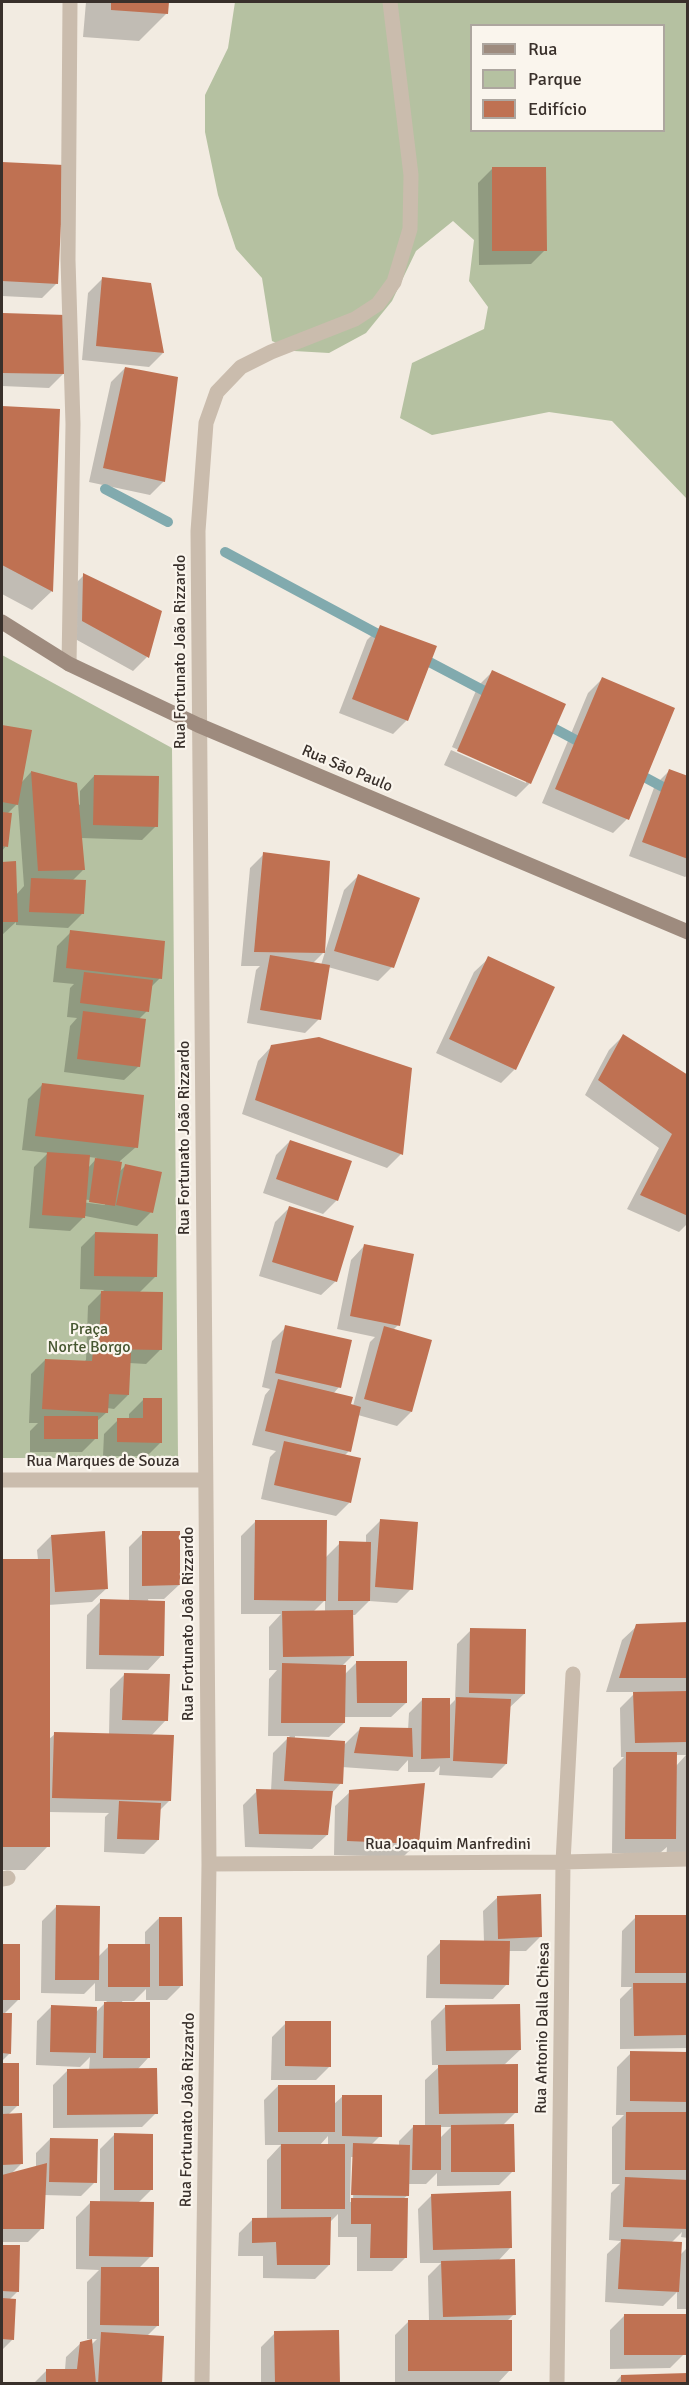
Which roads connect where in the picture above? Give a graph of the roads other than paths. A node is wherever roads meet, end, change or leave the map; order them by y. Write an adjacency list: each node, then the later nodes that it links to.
1 (70, 2): 4 (street)
2 (390, 2): 5 (street, Rua Fortunato João Rizzardo)
3 (2, 622): 4 (main road, Rua São Paulo)
4 (69, 664): 5 (main road, Rua São Paulo)
5 (198, 725): 6 (main road, Rua São Paulo); 8 (street, Rua Fortunato João Rizzardo)
6 (687, 932)
7 (2, 1480): 8 (street, Rua Marques de Souza)
8 (205, 1480): 12 (street, Rua Fortunato João Rizzardo)
9 (573, 1674): 11 (street, Rua Antonio Dalla Chiesa)
10 (687, 1860): 11 (street, Rua Joaquim Manfredini)
11 (563, 1863): 12 (street, Rua Joaquim Manfredini); 14 (street, Rua Antonio Dalla Chiesa)
12 (209, 1864): 13 (street, Rua Fortunato João Rizzardo)
13 (202, 2384)
14 (557, 2384)

